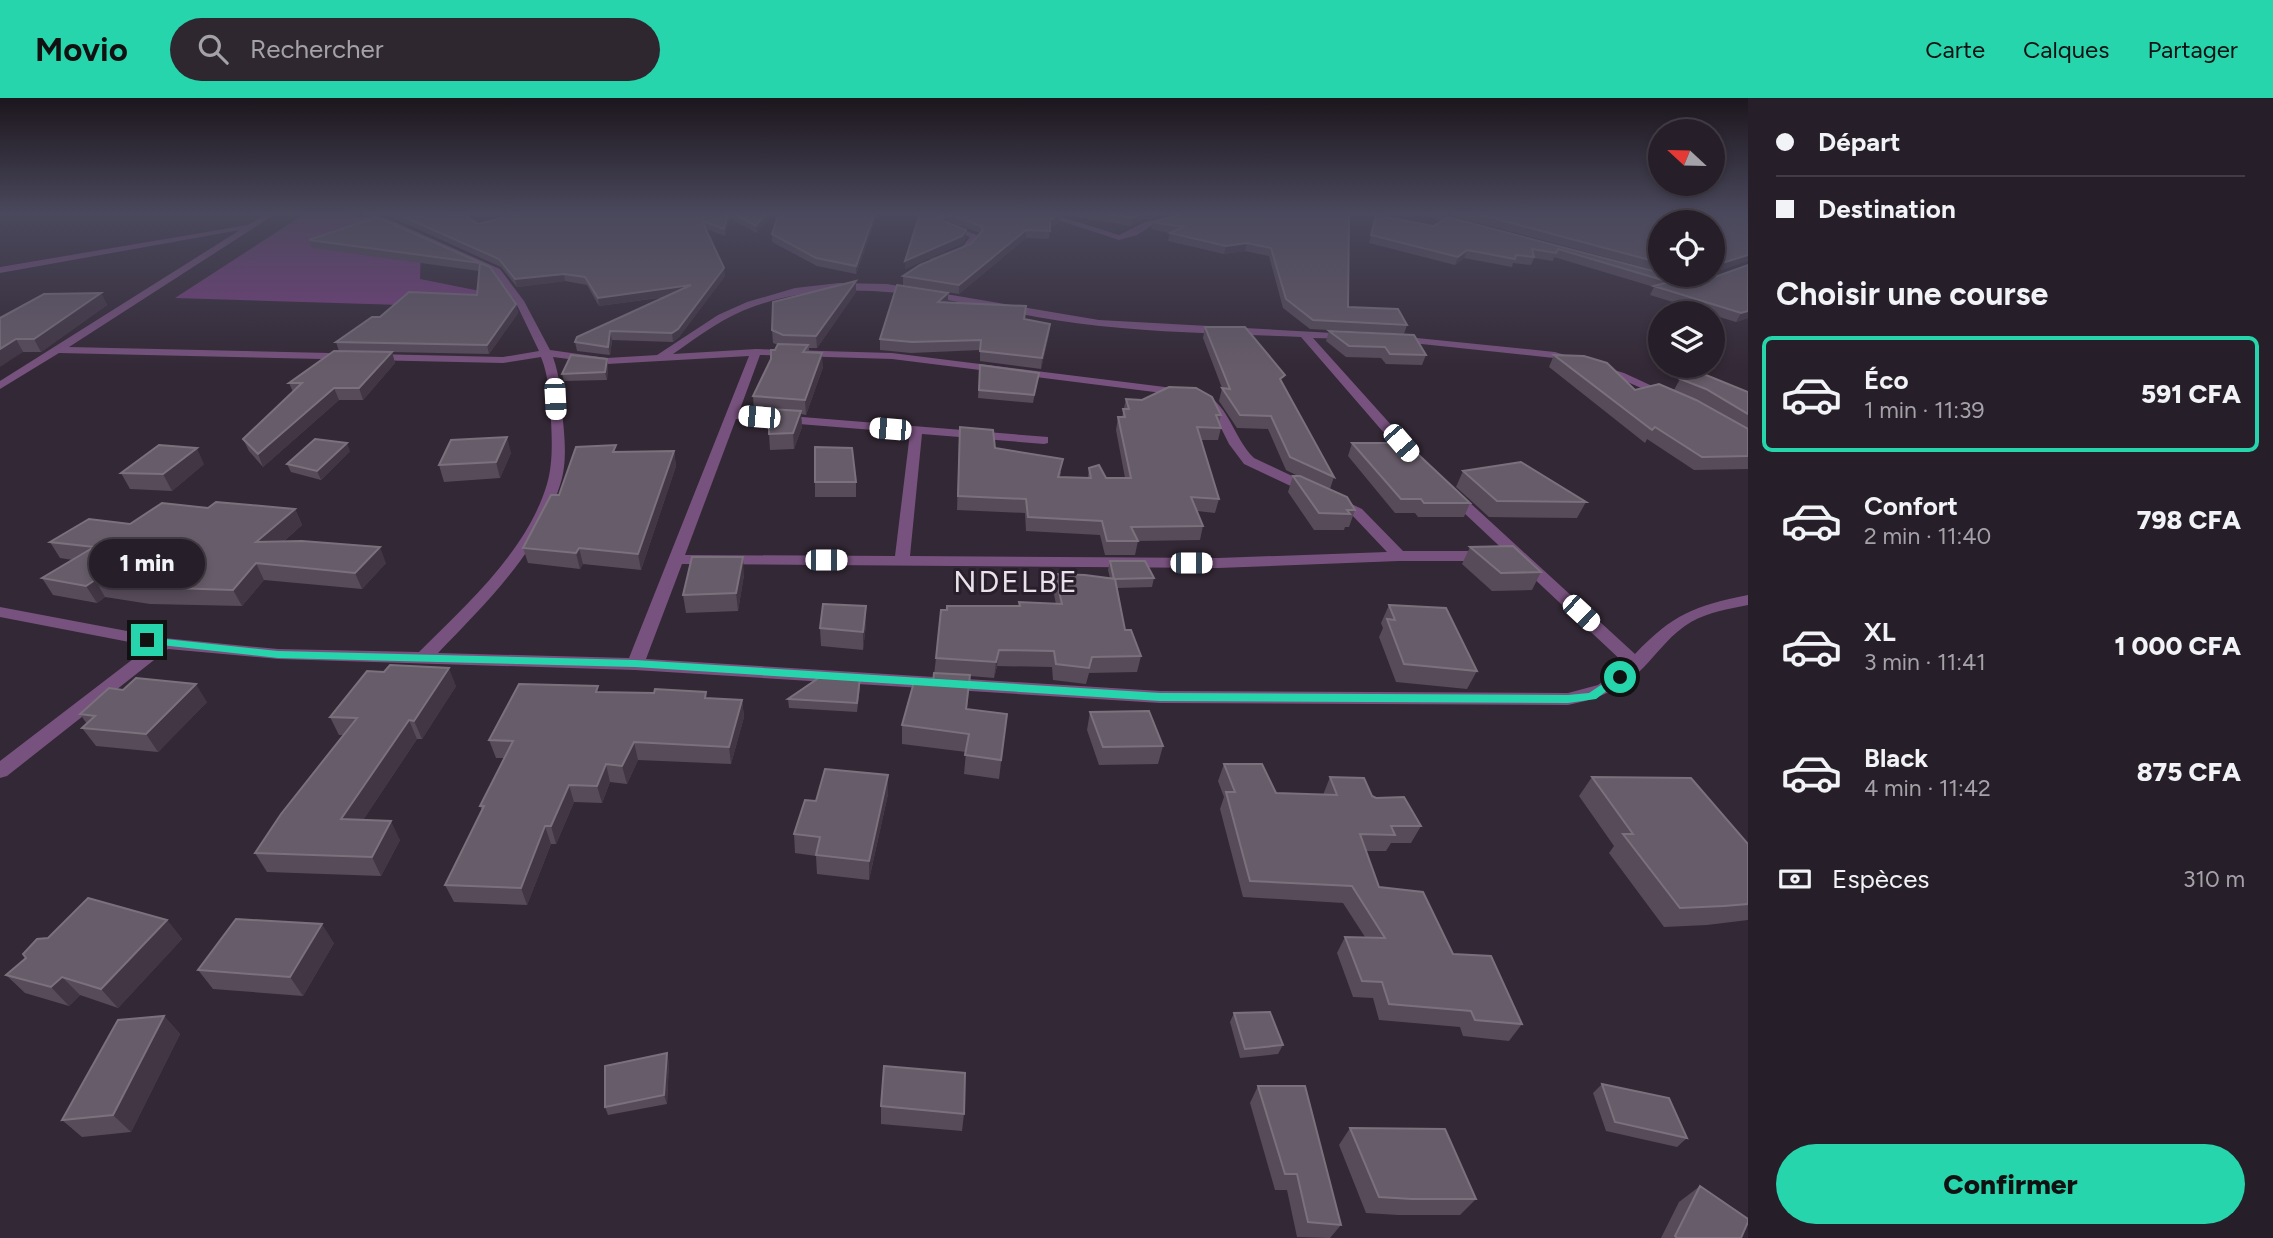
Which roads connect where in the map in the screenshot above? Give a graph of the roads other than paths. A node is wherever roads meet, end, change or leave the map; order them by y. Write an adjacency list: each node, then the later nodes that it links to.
1 (22, 266): 4 (street)
2 (191, 266): 8 (street)
3 (488, 266): 9 (street)
4 (0, 270)
5 (1304, 334): 6 (street); 11 (street); 18 (street)
6 (1359, 337)
7 (1387, 339): 13 (street)
8 (60, 350): 9 (street); 12 (street)
9 (544, 352): 11 (street); 24 (street)
10 (756, 352): 11 (street); 14 (street); 17 (street)
11 (661, 356)
12 (0, 386)
13 (1682, 402)
14 (733, 415): 15 (street); 19 (street)
15 (916, 431): 16 (street); 20 (street)
16 (1044, 440)
17 (1399, 556): 18 (street); 20 (street)
18 (1520, 556): 26 (street)
19 (675, 559): 20 (street); 25 (street)
20 (902, 561)
21 (1748, 600): 26 (street)
22 (0, 612): 23 (street)
23 (164, 643): 24 (street); 27 (street)
24 (424, 657): 25 (street)
25 (635, 664): 26 (street)
26 (1636, 665)
27 (0, 771)

